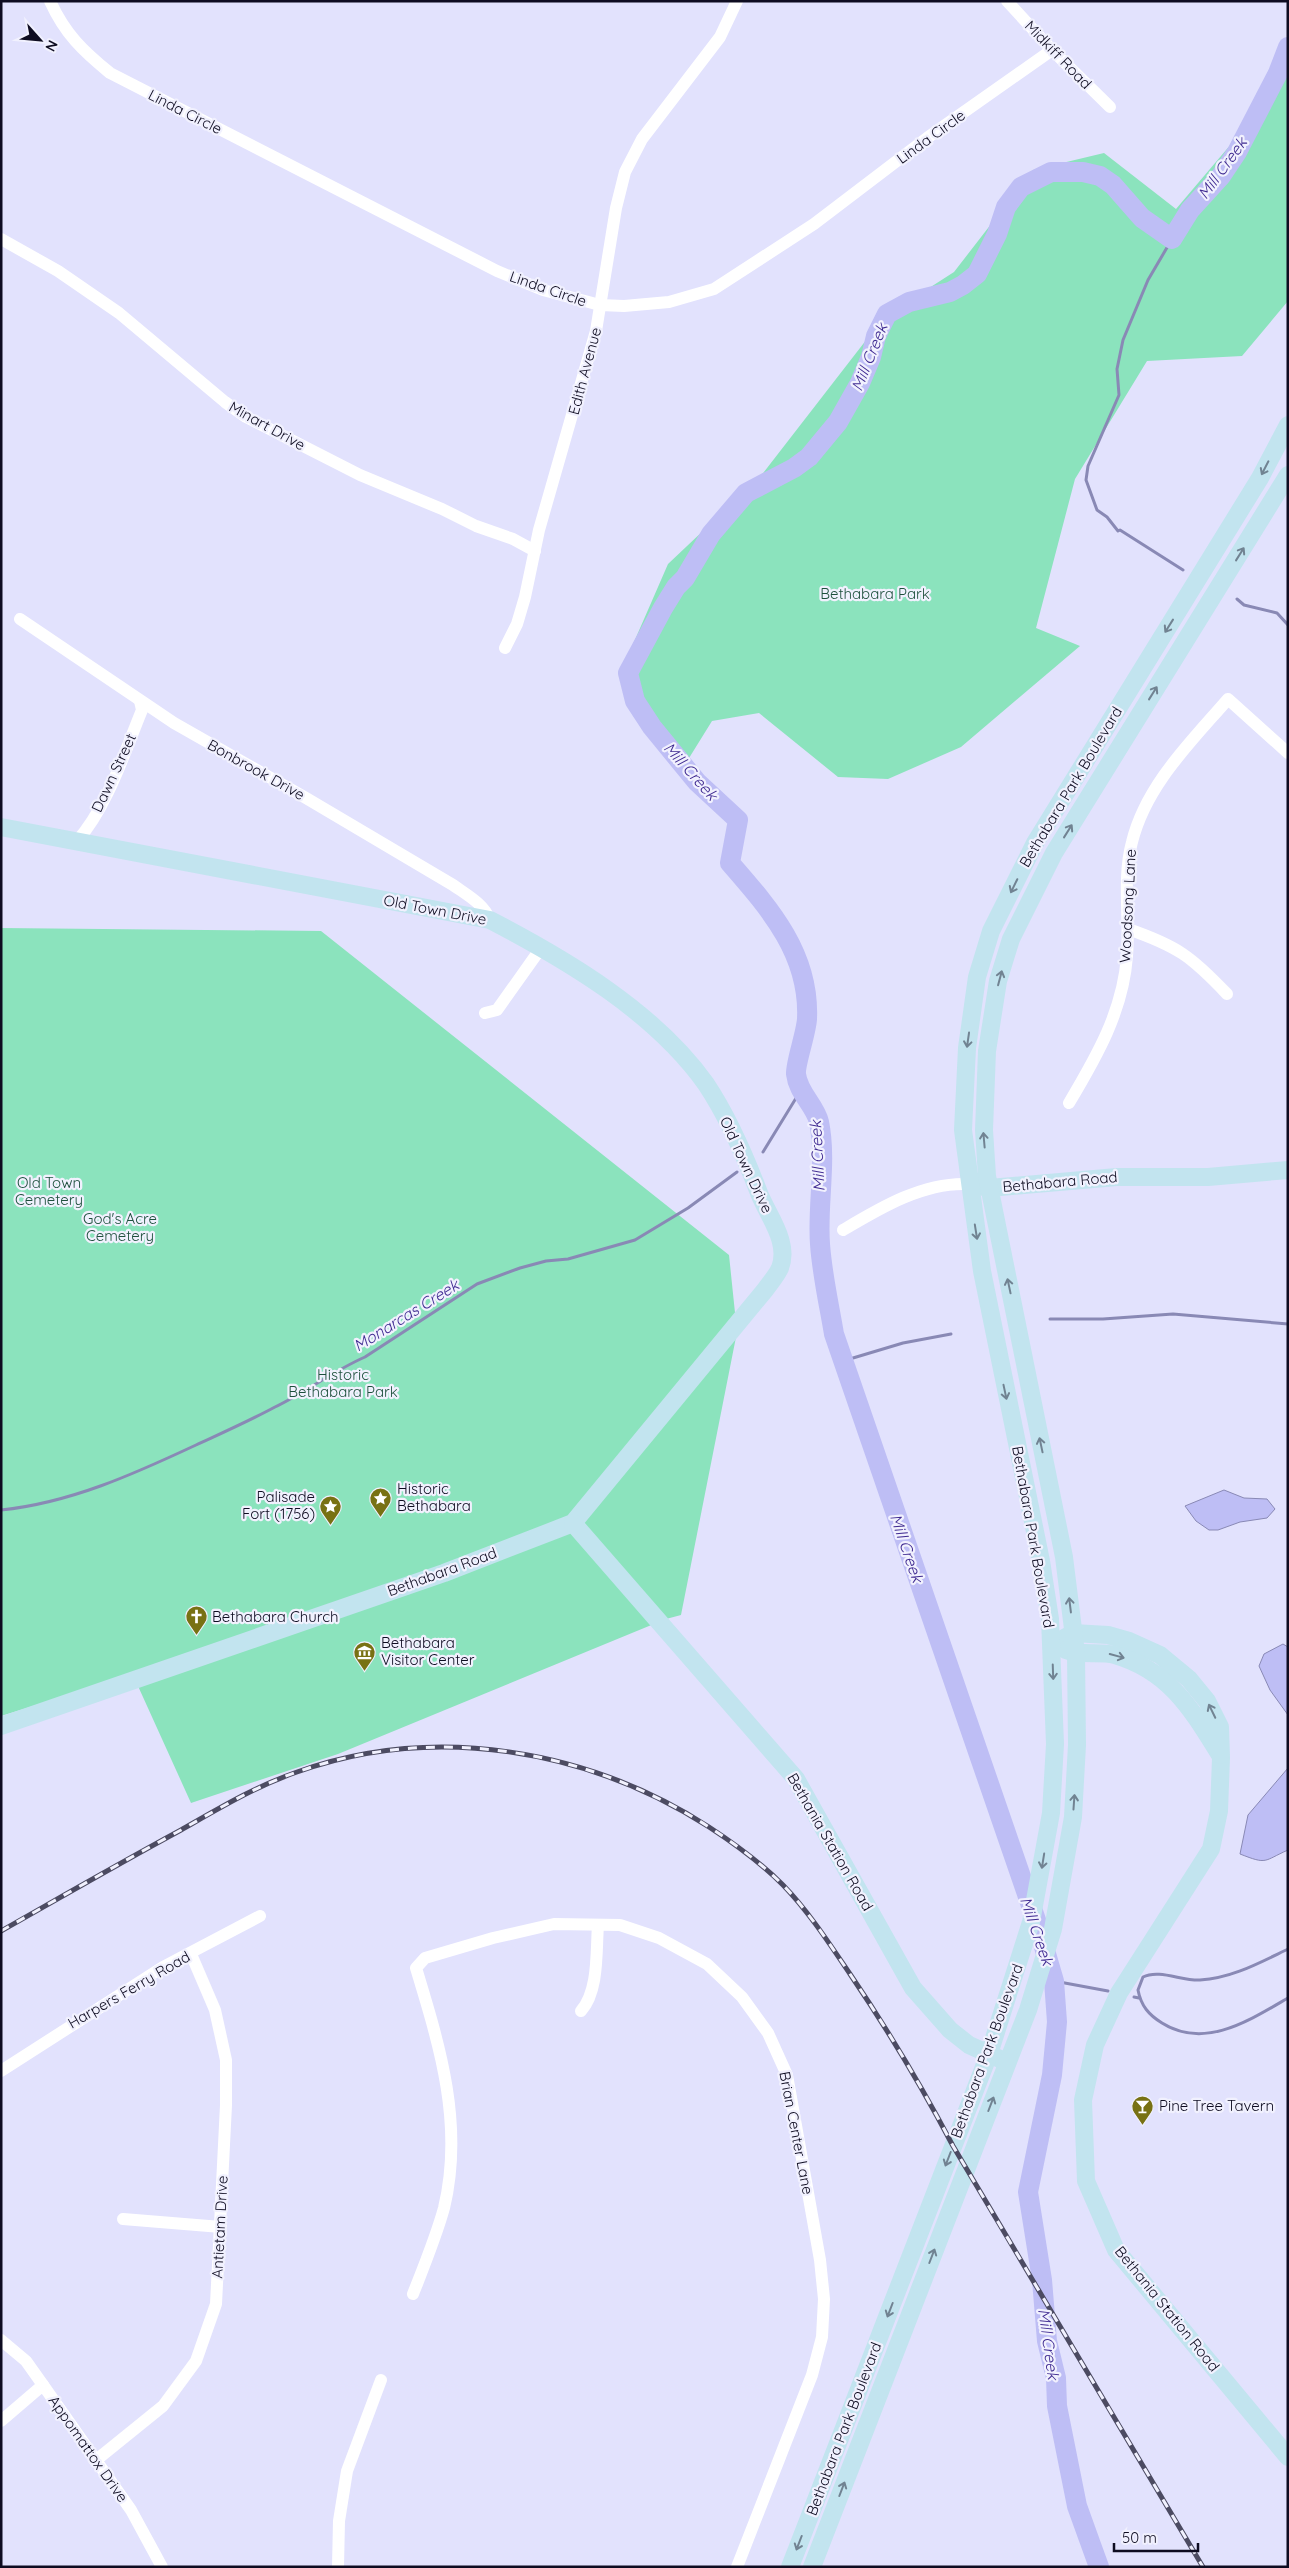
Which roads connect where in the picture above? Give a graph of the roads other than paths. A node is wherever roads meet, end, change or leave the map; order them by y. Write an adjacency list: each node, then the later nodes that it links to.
1 (50, 1): 7 (street, Linda Circle)
2 (737, 1): 7 (street, Edith Avenue)
3 (1007, 1): 4 (street, Midkiff Road)
4 (1052, 50): 5 (street, Midkiff Road); 7 (street, Linda Circle)
5 (1110, 107)
6 (1, 239): 10 (street, Minart Drive)
7 (600, 305): 10 (street, Edith Avenue)
8 (1288, 424): 24 (street, Bethabara Park Boulevard, one-way to 24)
9 (1288, 475): 25 (street, Bethabara Park Boulevard, one-way to 9)
10 (535, 550): 12 (street, Edith Avenue)
11 (20, 620): 13 (street, Bonbrook Drive)
12 (504, 648)
13 (140, 702): 16 (street, Dawn Street); 17 (street, Bonbrook Drive)
14 (1288, 752): 18 (street, Woodsong Lane)
15 (1, 827): 16 (street, Old Town Drive)
16 (77, 841): 17 (street, Old Town Drive)
17 (490, 920): 19 (street, Old Town Drive)
18 (1128, 929): 20 (street); 22 (street, Woodsong Lane)
19 (542, 948): 21 (street); 27 (street, Old Town Drive)
20 (1227, 994)
21 (485, 1013)
22 (1070, 1103)
23 (1288, 1170): 25 (street, Bethabara Road)
24 (968, 1184): 25 (street, Bethabara Road); 26 (street, Bethabara Road); 30 (street, Bethabara Park Boulevard, one-way to 30)
25 (989, 1188): 29 (street, Bethabara Park Boulevard, one-way to 25)
26 (842, 1230)
27 (780, 1269): 28 (street, Bethabara Road)
28 (573, 1523): 32 (street, Bethabara Road); 38 (street, Bethania Station Road)
29 (1073, 1633): 30 (street); 31 (street, Bethabara Park Boulevard); 33 (street, Bethania Station Road, one-way to 29)
30 (1052, 1645): 31 (street); 38 (street, Bethabara Park Boulevard, one-way to 38)
31 (1076, 1653): 33 (street, one-way to 33); 39 (street, Bethabara Park Boulevard, one-way to 31)
32 (1, 1726)
33 (1221, 1758): 48 (street, Bethania Station Road)
34 (260, 1916): 36 (street, Harpers Ferry Road)
35 (598, 1925): 37 (street); 43 (street, Brian Center Lane); 52 (street, Brian Center Lane)
36 (191, 1954): 40 (street, Harpers Ferry Road); 42 (street, Antietam Drive)
37 (581, 2011)
38 (989, 2054): 39 (street, Bethania Station Road); 53 (street, Bethabara Park Boulevard, one-way to 53)
39 (1008, 2062): 54 (street, Bethabara Park Boulevard, one-way to 39)
40 (1, 2071)
41 (123, 2219): 42 (street)
42 (221, 2227): 49 (street, Antietam Drive)
43 (413, 2294)
44 (1, 2340): 46 (street, Appomattox Drive)
45 (381, 2380): 51 (street)
46 (42, 2385): 47 (street); 49 (street, Appomattox Drive)
47 (1, 2421)
48 (1288, 2457)
49 (95, 2460): 50 (street, Appomattox Drive)
50 (162, 2567)
51 (338, 2567)
52 (737, 2567)
53 (790, 2567)
54 (812, 2567)

